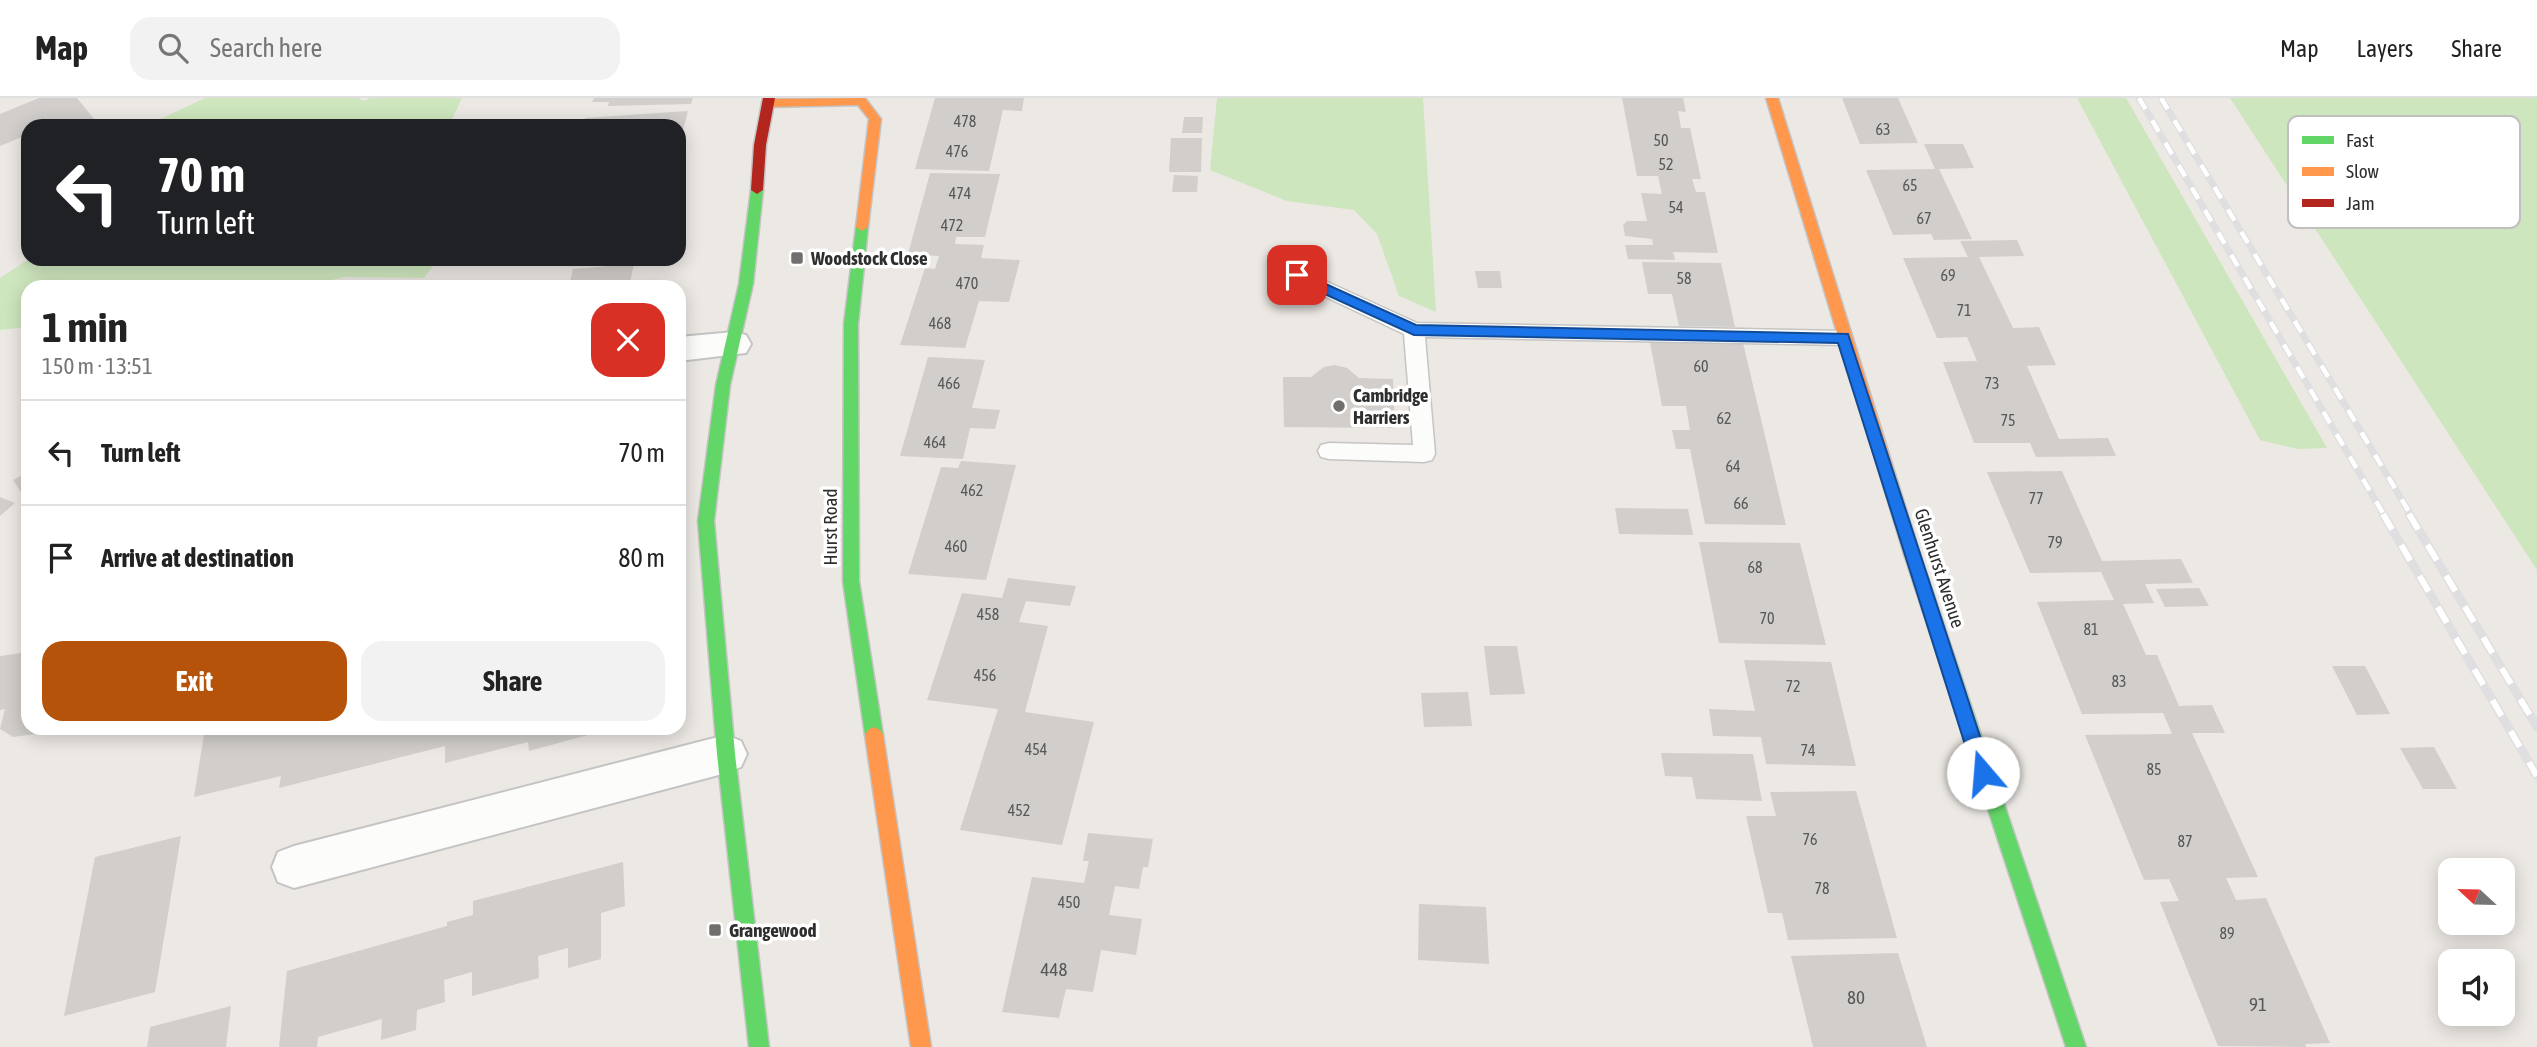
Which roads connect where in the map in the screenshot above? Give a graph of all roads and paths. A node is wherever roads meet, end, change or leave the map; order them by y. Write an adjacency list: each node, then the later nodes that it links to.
1 (1772, 98): 5 (street, Glenhurst Avenue)
2 (768, 101): 6 (street, Hurst Road); 12 (street, Hurst Road)
3 (1297, 275): 4 (lane)
4 (1414, 330): 5 (lane); 8 (lane)
5 (1843, 338): 13 (street, Glenhurst Avenue)
6 (734, 344): 7 (street); 9 (street, Hurst Road)
7 (686, 348)
8 (1329, 451)
9 (726, 754): 10 (street); 11 (street, Hurst Road)
10 (294, 867)
11 (759, 1047)
12 (921, 1047)
13 (2076, 1047)

